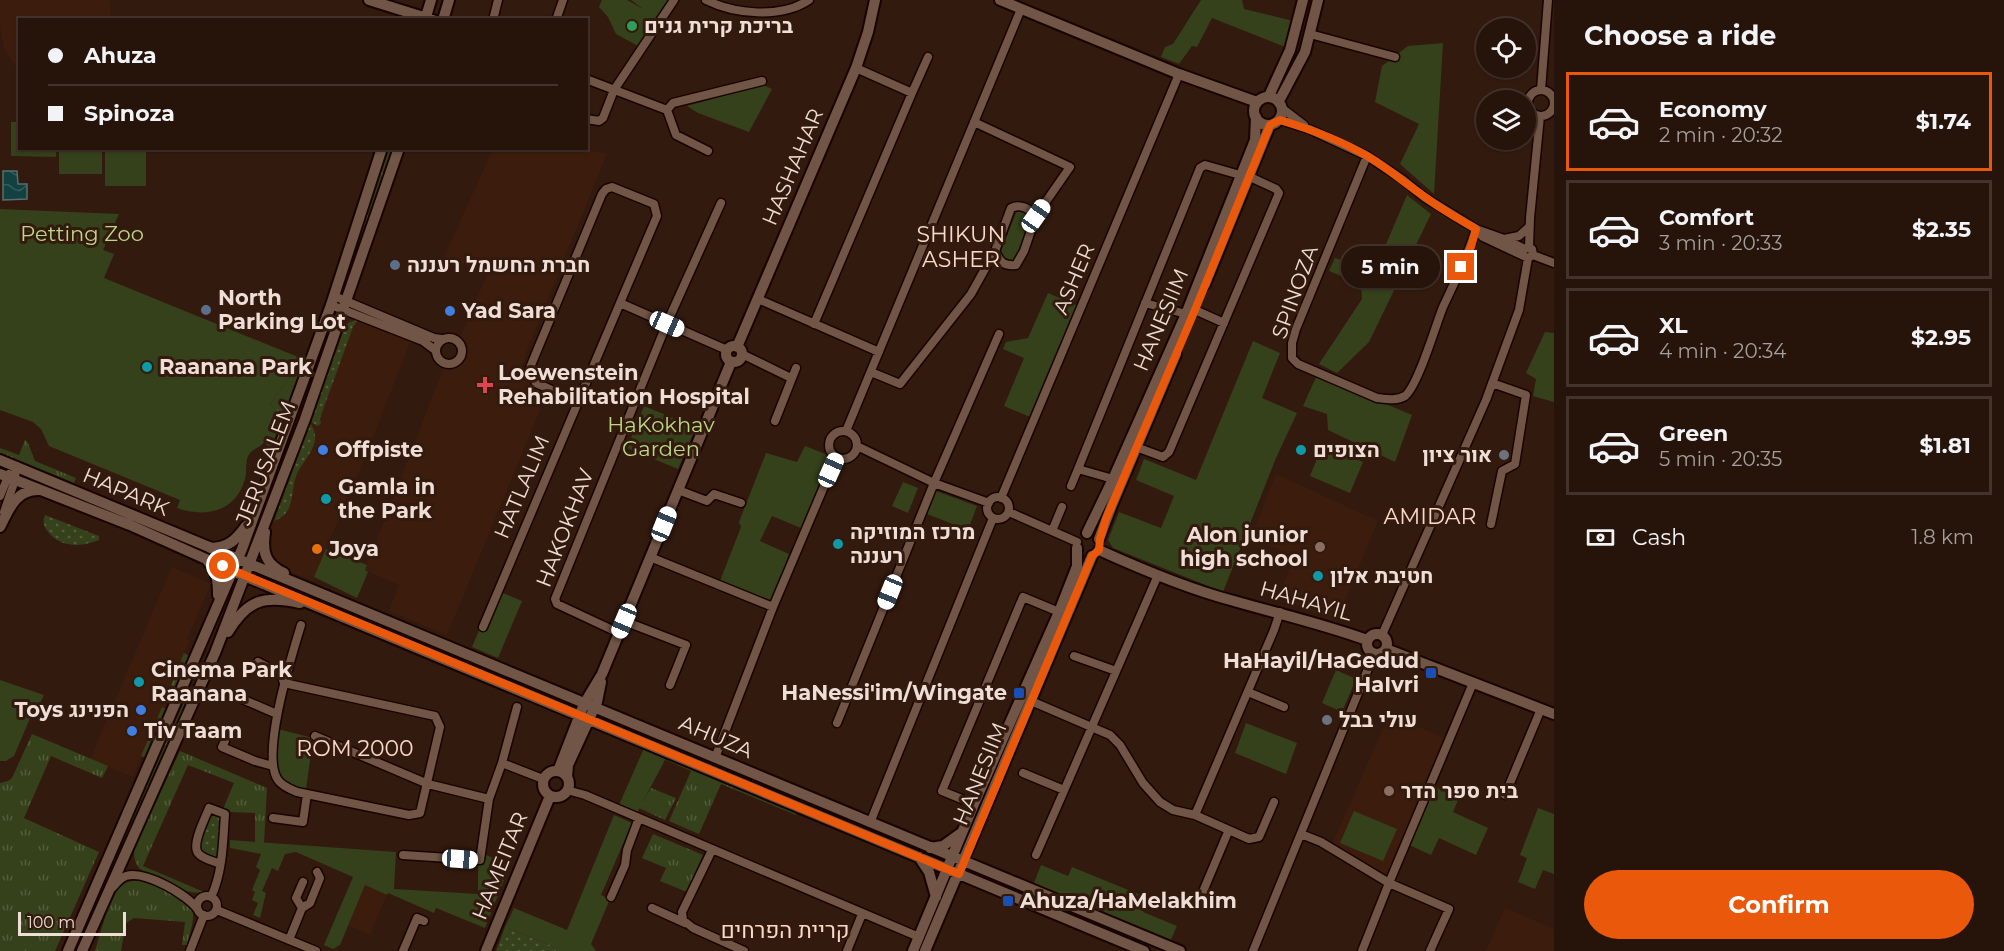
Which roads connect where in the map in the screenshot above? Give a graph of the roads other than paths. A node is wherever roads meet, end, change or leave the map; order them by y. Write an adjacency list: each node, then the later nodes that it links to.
1 (369, 0): 14 (street)
2 (431, 0): 17 (street)
3 (449, 0): 18 (street)
4 (498, 0): 19 (street)
5 (563, 0): 20 (street)
6 (674, 0): 28 (street)
7 (706, 0): 8 (street)
8 (808, 0)
9 (875, 0): 24 (street, HASHAHAR)
10 (1000, 0): 15 (street)
11 (1302, 0): 35 (street, HANESIIM)
12 (1318, 0): 21 (street, HANESIIM)
13 (1548, 0): 29 (street)
14 (386, 2): 16 (street)
15 (1021, 9): 25 (street); 40 (street)
16 (426, 18)
17 (428, 18)
18 (444, 18)
19 (493, 18)
20 (557, 18)
21 (1310, 34): 23 (street); 35 (street, HANESIIM)
22 (928, 57): 31 (street)
23 (1395, 57)
24 (856, 68): 31 (street); 54 (street, HASHAHAR)
25 (1179, 74): 32 (street); 88 (street, ASHER)
26 (588, 80): 28 (street)
27 (762, 81): 34 (street)
28 (614, 90): 34 (street); 39 (street)
29 (1541, 90): 30 (street); 33 (street)
30 (1536, 92)
31 (912, 93): 62 (street)
32 (1257, 102): 35 (street); 38 (street, HANESIIM)
33 (1554, 105): 37 (street)
34 (667, 110): 43 (street)
35 (1276, 110): 38 (street); 44 (street); 45 (street, HANESIIM)
36 (1536, 114): 37 (street)
37 (1540, 116): 48 (street)
38 (1256, 117): 45 (street, HANESIIM)
39 (588, 119)
40 (974, 122): 47 (street); 67 (street)
41 (381, 150): 55 (street, JERUSALEM)
42 (398, 150): 58 (street, JERUSALEM)
43 (708, 151)
44 (1367, 156): 49 (street); 49 (street, SPINOZA)
45 (1244, 176): 57 (street); 59 (street, HANESIIM); 60 (street)
46 (721, 203): 61 (street, HAKOKHAV)
47 (1036, 216): 51 (street); 51 (street)
48 (1529, 227): 50 (street); 52 (street)
49 (1476, 229): 50 (street); 52 (street)
50 (1504, 239): 52 (street)
51 (995, 251): 69 (street)
52 (1528, 253): 53 (street); 71 (street)
53 (1554, 263)
54 (758, 299): 62 (street); 66 (street, HASHAHAR)
55 (332, 300): 58 (street); 93 (street, JERUSALEM)
56 (620, 303): 61 (street); 72 (street, HATLALIM); 72 (street, HATLALIM)
57 (1145, 303): 59 (street); 80 (street)
58 (346, 305): 64 (street); 65 (street); 95 (street, JERUSALEM)
59 (1190, 312): 60 (street); 76 (street, HANESIIM); 82 (street, HANESIIM)
60 (1224, 323): 76 (street)
61 (667, 324): 66 (street); 117 (street, HAKOKHAV)
62 (814, 324): 67 (street)
63 (999, 334): 83 (street)
64 (442, 339): 65 (street); 65 (street)
65 (435, 350)
66 (736, 350): 70 (street); 85 (street)
67 (879, 352): 69 (street)
68 (796, 368): 70 (street)
69 (871, 372): 74 (street)
70 (791, 378): 73 (street)
71 (1492, 383): 96 (street); 118 (street)
72 (578, 402): 116 (street, HATLALIM)
73 (775, 421)
74 (846, 431): 75 (street); 77 (street)
75 (857, 446): 77 (street); 83 (street)
76 (1136, 447): 101 (street, HANESIIM)
77 (836, 458): 110 (street)
78 (0, 460): 79 (street, HAPARK)
79 (16, 466): 81 (street); 102 (street, HAPARK)
80 (1078, 469): 82 (street); 84 (street)
81 (7, 477): 86 (street, HAPARK); 87 (street); 97 (street)
82 (1113, 479): 99 (street, HANESIIM)
83 (934, 483): 90 (street); 139 (street)
84 (1071, 486)
85 (678, 490): 89 (street); 103 (street)
86 (46, 491): 97 (street); 102 (street, HAPARK)
87 (0, 496)
88 (1001, 498): 90 (street); 92 (street)
89 (741, 503)
90 (989, 503): 94 (street)
91 (1062, 507): 98 (street)
92 (1009, 512): 94 (street); 98 (street)
93 (254, 516): 102 (street); 105 (street, JERUSALEM)
94 (993, 518): 161 (street)
95 (266, 519): 104 (street, JERUSALEM); 108 (street)
96 (1491, 524)
97 (0, 525)
98 (1052, 531): 100 (street)
99 (1087, 533): 100 (street); 101 (street)
100 (1077, 545): 101 (street); 111 (street, HANESIIM)
101 (1097, 548): 106 (street, HAHAYIL); 131 (street, HANESIIM)
102 (206, 553): 105 (street, HAPARK); 109 (street)
103 (650, 557): 110 (street); 114 (street)
104 (249, 564): 105 (street, AHUZA); 107 (street, JERUSALEM); 108 (street, AHUZA)
105 (234, 565): 107 (street, AHUZA); 109 (street, JERUSALEM)
106 (1158, 575): 112 (street, HAHAYIL); 125 (street)
107 (244, 576): 113 (street, AHUZA); 121 (street, JERUSALEM)
108 (337, 601): 133 (street, AHUZA)
109 (218, 602): 196 (street, JERUSALEM)
110 (773, 607): 143 (street)
111 (1059, 612): 157 (street, HANESIIM); 157 (street)
112 (1280, 612): 119 (street, HAHAYIL); 129 (street)
113 (337, 615): 121 (street); 138 (street, AHUZA)
114 (624, 621): 117 (street); 128 (street)
115 (301, 625): 126 (street)
116 (483, 627)
117 (619, 633): 133 (street)
118 (1382, 635): 119 (street); 120 (street)
119 (1367, 640): 122 (street)
120 (1386, 649): 122 (street); 127 (street)
121 (215, 653): 185 (street, JERUSALEM)
122 (1374, 654): 164 (street)
123 (1074, 656): 125 (street)
124 (258, 662): 126 (street)
125 (1116, 671): 140 (street)
126 (284, 683): 136 (street); 149 (street)
127 (1473, 683): 135 (street); 180 (street)
128 (670, 685)
129 (1248, 692): 134 (street); 158 (street)
130 (242, 699): 136 (street)
131 (1031, 701): 140 (street); 165 (street, HANESIIM)
132 (517, 706): 144 (street)
133 (589, 706): 138 (street); 143 (street, AHUZA)
134 (1284, 707)
135 (1540, 709): 137 (street); 153 (street)
136 (277, 714): 145 (street)
137 (1554, 714)
138 (585, 718): 147 (street); 170 (street, AHUZA)
139 (837, 723)
140 (1093, 726): 151 (street); 158 (street)
141 (315, 736): 149 (street)
142 (225, 741): 145 (street)
143 (715, 758): 161 (street, AHUZA)
144 (502, 763): 148 (street); 155 (street)
145 (273, 766): 152 (street)
146 (1023, 773): 151 (street)
147 (562, 774): 148 (street); 150 (street)
148 (543, 779): 154 (street)
149 (428, 784): 152 (street); 155 (street)
150 (567, 790): 154 (street); 160 (street)
151 (1064, 790): 169 (street)
152 (308, 794): 159 (street)
153 (1505, 795)
154 (550, 796): 201 (street, HAMEITAR)
155 (489, 799): 168 (street)
156 (1274, 802): 162 (street)
157 (974, 804): 163 (street, HANESIIM)
158 (1196, 815): 162 (street)
159 (273, 818)
160 (639, 818): 167 (street); 183 (street)
161 (870, 823): 166 (street, AHUZA)
162 (1228, 832): 186 (street)
163 (962, 833): 166 (street); 171 (street, HANESIIM)
164 (1301, 834): 180 (street); 208 (street)
165 (975, 837): 172 (street, HANESIIM); 175 (street)
166 (930, 848): 171 (street, AHUZA)
167 (712, 850): 191 (street); 193 (street)
168 (403, 855)
169 (1036, 855)
170 (919, 857): 174 (street, AHUZA); 184 (street)
171 (952, 857): 172 (street, AHUZA); 174 (street, HANESIIM)
172 (964, 862): 175 (street, AHUZA); 177 (street, HANESIIM)
173 (220, 864): 173 (street); 182 (street)
174 (947, 869): 177 (street, AHUZA); 184 (street, HANESIIM)
175 (982, 869): 207 (street, AHUZA)
176 (317, 872): 187 (street)
177 (959, 874): 179 (street, AHUZA); 181 (street, HANESIIM)
178 (303, 882): 187 (street)
179 (980, 882): 181 (street); 206 (street, AHUZA)
180 (1389, 883): 209 (street); 210 (street)
181 (950, 893): 205 (street, HANESIIM)
182 (211, 897): 189 (street); 190 (street)
183 (611, 897)
184 (936, 897): 194 (street, HANESIIM)
185 (104, 898): 190 (street); 197 (street, JERUSALEM)
186 (1199, 902)
187 (302, 908): 195 (street)
188 (652, 908): 193 (street)
189 (217, 910): 190 (street); 195 (street)
190 (201, 912): 198 (street)
191 (862, 914): 194 (street); 203 (street)
192 (423, 921): 200 (street)
193 (685, 923): 202 (street)
194 (919, 938): 204 (street, HANESIIM)
195 (289, 940): 199 (street)
196 (68, 951)
197 (82, 951)
198 (190, 951)
199 (316, 951)
200 (403, 951)
201 (486, 951)
202 (744, 951)
203 (847, 951)
204 (913, 951)
205 (925, 951)
206 (1144, 951)
207 (1180, 951)
208 (1253, 951)
209 (1362, 951)
210 (1430, 951)

